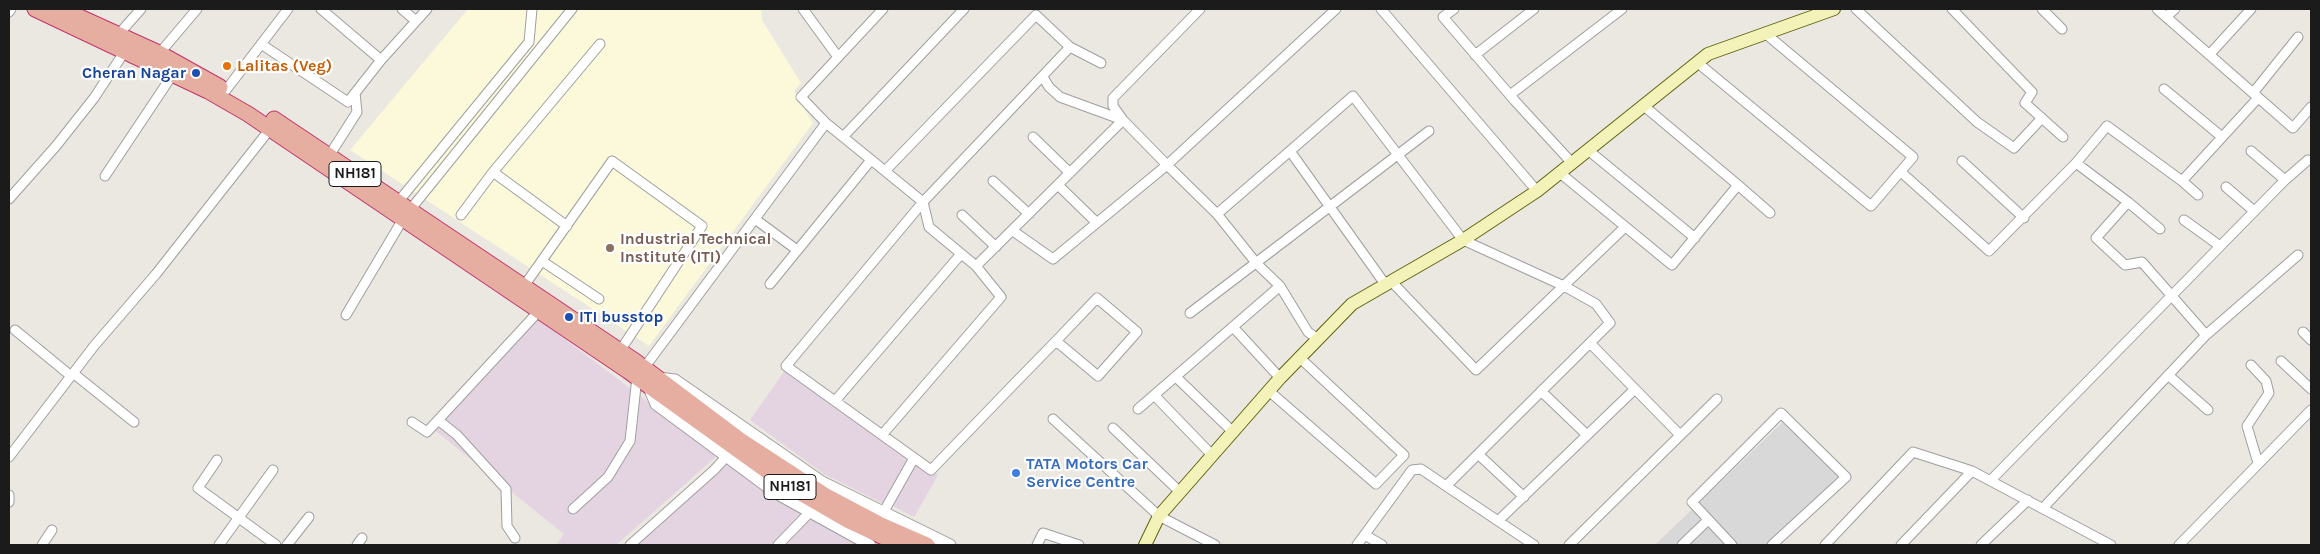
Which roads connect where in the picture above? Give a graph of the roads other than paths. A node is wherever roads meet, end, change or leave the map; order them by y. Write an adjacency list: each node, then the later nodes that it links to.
1 (35, 9): 36 (highway, NH181)
2 (62, 9): 31 (highway, NH181)
3 (141, 9): 31 (street)
4 (198, 9): 40 (street)
5 (288, 9): 33 (street)
6 (321, 9): 41 (street)
7 (402, 9): 28 (street)
8 (427, 9): 28 (street)
9 (532, 9): 91 (street)
10 (572, 9): 91 (street)
11 (803, 9): 39 (street)
12 (883, 9): 39 (street)
13 (964, 9): 58 (street)
14 (1200, 9): 54 (street)
15 (1381, 9): 85 (street)
16 (1454, 9): 37 (street)
17 (1534, 9): 37 (street)
18 (1622, 9): 49 (street)
19 (1834, 9): 30 (main road)
20 (1856, 9): 53 (street)
21 (1952, 9): 53 (street)
22 (2042, 9): 29 (street)
23 (2156, 9): 27 (street)
24 (2175, 9): 27 (street)
25 (2251, 9): 38 (street)
26 (1333, 10): 72 (street)
27 (2166, 17): 38 (street)
28 (416, 21): 41 (street)
29 (2062, 29)
30 (1766, 34): 43 (main road); 75 (street)
31 (118, 35): 40 (highway, NH181)
32 (2298, 37): 50 (street)
33 (262, 44): 47 (street); 48 (street)
34 (600, 44): 74 (street)
35 (1070, 47): 42 (street); 45 (street); 73 (street)
36 (125, 51): 40 (highway, NH181); 87 (street)
37 (1475, 55): 49 (street)
38 (2209, 55): 50 (street)
39 (838, 57): 55 (street)
40 (157, 59): 44 (highway, NH181); 47 (highway, NH181)
41 (382, 60): 48 (street)
42 (1100, 63)
43 (1698, 63): 51 (main road); 75 (street)
44 (173, 74): 56 (highway, NH181); 78 (street)
45 (1043, 77): 54 (street); 88 (street)
46 (2164, 88): 61 (street)
47 (226, 90): 66 (highway, NH181)
48 (355, 93): 66 (street)
49 (1510, 95): 70 (street)
50 (2255, 96): 52 (street); 61 (street)
51 (1644, 106): 62 (main road); 82 (street)
52 (2311, 107)
53 (2042, 118): 60 (street)
54 (1123, 120): 72 (street); 76 (street)
55 (826, 123): 58 (street); 99 (street)
56 (270, 129): 91 (highway, NH181); 139 (street)
57 (1429, 131): 65 (street)
58 (843, 136): 67 (street)
59 (1033, 137): 76 (street)
60 (2063, 137)
61 (2222, 137): 81 (street)
62 (1588, 150): 70 (main road); 106 (street)
63 (1290, 151): 65 (street); 90 (street); 95 (street)
64 (2251, 151): 79 (street)
65 (1398, 155): 90 (street); 107 (street)
66 (329, 156): 91 (highway, NH181)
67 (871, 160): 73 (street); 110 (street)
68 (2308, 160): 79 (street)
69 (1962, 161): 98 (street)
70 (1572, 163): 77 (main road)
71 (2076, 163): 81 (street); 89 (street); 98 (street)
72 (1167, 165): 95 (street); 101 (street)
73 (885, 171): 88 (street)
74 (493, 172): 96 (street); 102 (street)
75 (1901, 172): 98 (street)
76 (1070, 173): 83 (street)
77 (1560, 173): 85 (main road); 103 (street)
78 (105, 176)
79 (2285, 180): 92 (street)
80 (993, 181): 94 (street)
81 (2182, 181): 86 (street)
82 (1738, 185): 93 (street); 106 (street)
83 (1058, 186): 94 (street); 101 (street)
84 (2226, 187): 92 (street)
85 (1537, 191): 107 (main road)
86 (2198, 195)
87 (9, 199)
88 (922, 202): 111 (street); 150 (street)
89 (2128, 202): 104 (street); 122 (street)
90 (1329, 205): 114 (street); 117 (street)
91 (404, 210): 119 (highway, NH181); 124 (highway, NH181); 126 (street)
92 (2254, 211): 108 (street)
93 (1770, 213)
94 (1029, 214): 105 (street)
95 (1217, 214): 114 (street)
96 (461, 215)
97 (962, 215): 109 (street)
98 (2024, 218)
99 (755, 219): 110 (street); 141 (street)
100 (2184, 220): 108 (street)
101 (1097, 223): 105 (street)
102 (567, 226): 113 (street); 135 (street)
103 (1625, 227): 106 (street); 121 (street)
104 (2160, 229)
105 (1013, 231): 109 (street)
106 (1695, 238)
107 (1463, 240): 117 (main road); 121 (street)
108 (2220, 246): 122 (street)
109 (996, 248): 115 (street)
110 (797, 250): 118 (street)
111 (961, 254): 115 (street); 150 (street)
112 (2298, 255): 130 (street)
113 (542, 261): 119 (street); 123 (street)
114 (1257, 264): 120 (street); 125 (street)
115 (976, 266): 160 (street)
116 (1585, 272): 121 (street)
117 (1388, 282): 121 (street); 131 (main road)
118 (770, 284)
119 (524, 286): 135 (highway, NH181)
120 (1280, 286): 127 (street); 131 (street)
121 (1564, 286): 134 (street)
122 (2172, 295): 130 (street); 172 (street)
123 (599, 299)
124 (539, 311): 141 (highway, NH181); 155 (street)
125 (1190, 313)
126 (346, 315)
127 (1233, 327): 142 (street); 143 (street)
128 (14, 330): 139 (street)
129 (2303, 332): 132 (street)
130 (2206, 335): 140 (street)
131 (1318, 339): 136 (main road)
132 (2311, 340)
133 (1056, 341): 133 (street); 167 (street)
134 (1590, 343): 144 (street); 146 (street)
135 (620, 351): 141 (highway, NH181)
136 (1300, 358): 143 (main road); 147 (street)
137 (2281, 361): 145 (street)
138 (2251, 365): 169 (street)
139 (72, 375): 156 (street); 166 (street)
140 (2168, 375): 152 (street); 179 (street)
141 (647, 377): 165 (street); 180 (street); 182 (street); 183 (highway, NH181)
142 (1176, 377): 148 (street); 159 (street)
143 (1280, 378): 147 (main road)
144 (1635, 388): 161 (street); 162 (street)
145 (2311, 389)
146 (1541, 391): 161 (street); 163 (street)
147 (1269, 392): 159 (main road)
148 (1154, 395): 151 (street); 164 (street)
149 (1717, 399): 162 (street)
150 (835, 401): 160 (street)
151 (1138, 409)
152 (2208, 410)
153 (2311, 410): 169 (street)
154 (1053, 418): 184 (street)
155 (438, 420): 157 (street); 191 (street)
156 (134, 422)
157 (412, 422)
158 (1113, 428): 174 (street)
159 (1233, 432): 164 (main road)
160 (882, 435): 167 (street)
161 (1587, 435): 176 (street)
162 (1680, 435): 209 (street)
163 (1478, 454): 173 (street); 176 (street)
164 (1212, 455): 174 (main road)
165 (726, 456): 181 (street); 197 (street)
166 (9, 457)
167 (914, 458): 182 (street)
168 (217, 460): 186 (street)
169 (2258, 463): 217 (street)
170 (273, 470): 186 (street)
171 (1972, 471): 172 (street); 213 (street); 214 (street)
172 (1990, 480): 177 (street)
173 (1446, 486): 188 (street); 190 (street)
174 (1180, 492): 184 (main road)
175 (9, 495): 178 (street)
176 (1524, 497): 188 (street)
177 (2028, 500): 179 (street); 215 (street)
178 (9, 502)
179 (2043, 508): 216 (street)
180 (573, 509)
181 (809, 513): 192 (street); 198 (street)
182 (883, 513): 201 (street)
183 (851, 516): 199 (highway, NH181); 200 (highway, NH181)
184 (1159, 516): 204 (main road); 205 (street)
185 (309, 517): 196 (street)
186 (239, 518): 194 (street); 195 (street)
187 (1708, 520): 210 (street); 211 (street); 212 (street)
188 (1498, 521): 208 (street)
189 (52, 530): 193 (street)
190 (1365, 535): 206 (street); 207 (street)
191 (515, 538)
192 (867, 544)
193 (42, 545)
194 (219, 545)
195 (276, 545)
196 (287, 545)
197 (630, 545)
198 (778, 545)
199 (900, 545)
200 (927, 545)
201 (950, 545)
202 (1037, 545): 203 (street)
203 (1079, 545)
204 (1145, 545)
205 (1215, 545)
206 (1357, 545)
207 (1382, 545)
208 (1534, 545)
209 (1569, 545)
210 (1682, 545)
211 (1732, 545)
212 (1772, 545)
213 (1825, 545)
214 (1901, 545)
215 (1981, 545)
216 (2111, 545)
217 (2179, 545)

